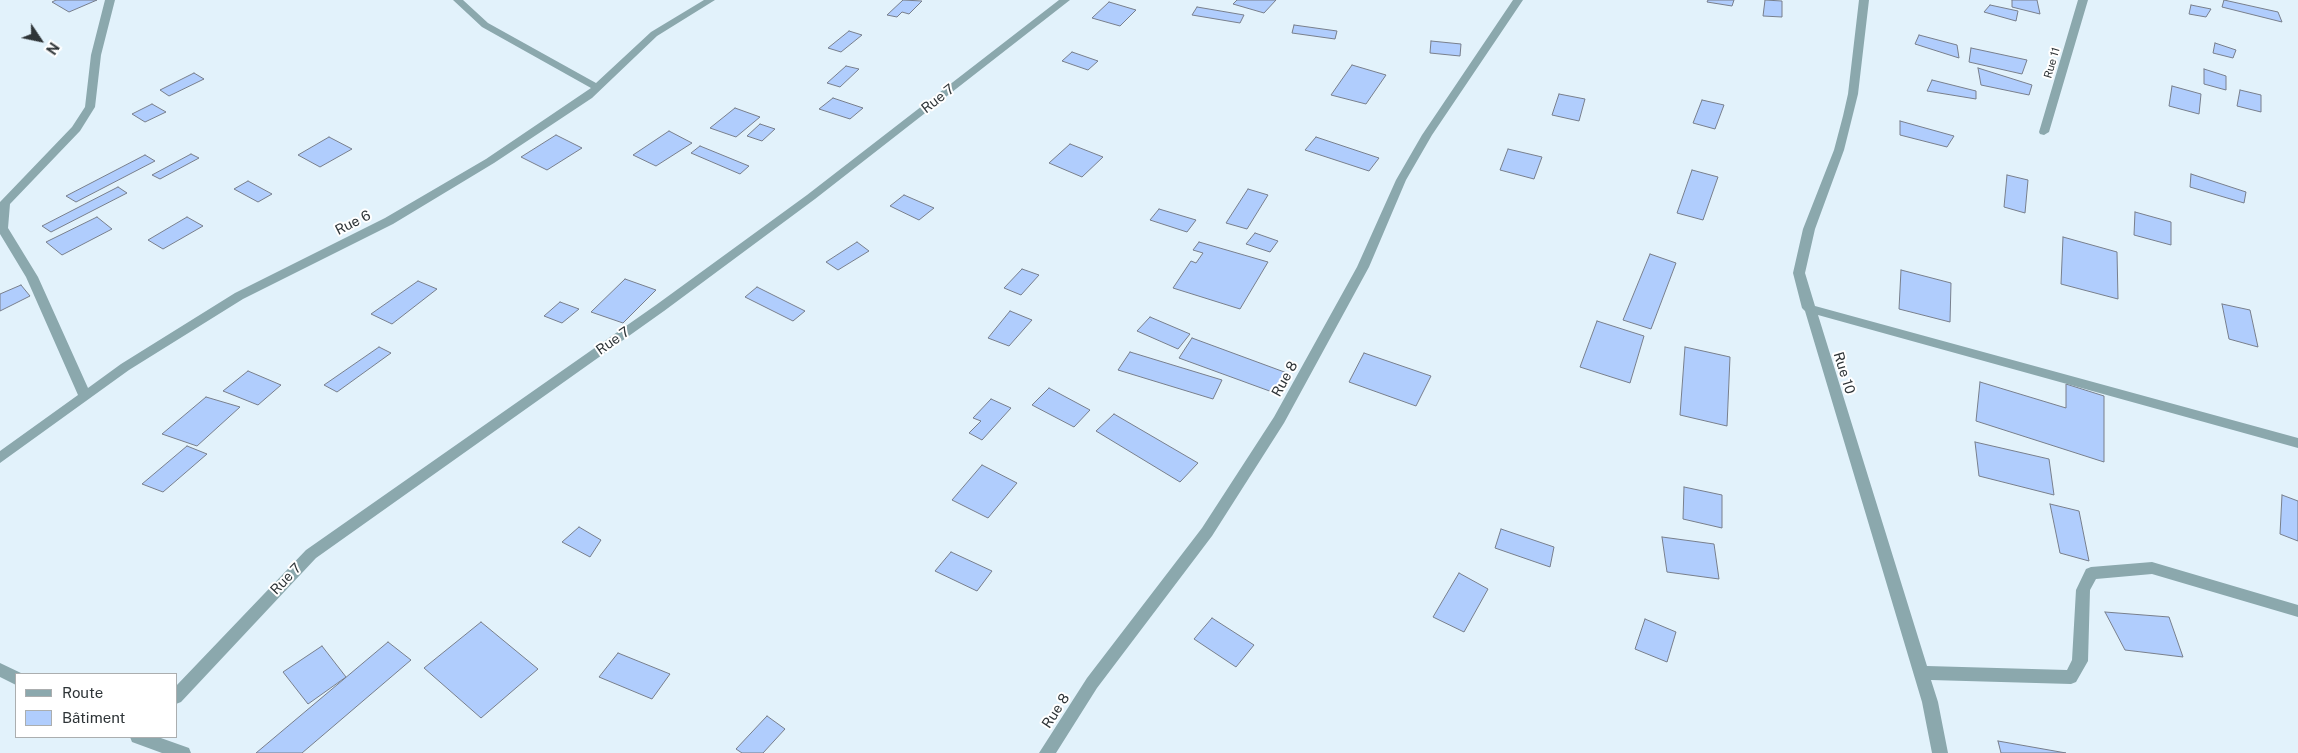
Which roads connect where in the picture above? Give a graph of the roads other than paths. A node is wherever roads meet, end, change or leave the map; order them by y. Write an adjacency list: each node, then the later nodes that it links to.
1 (110, 0): 11 (street)
2 (458, 0): 8 (street)
3 (710, 0): 8 (street, Rue 6)
4 (1065, 0): 18 (street, Rue 7)
5 (1518, 0): 21 (street, Rue 8)
6 (1864, 0): 10 (street, Rue 10)
7 (2083, 0): 9 (street, Rue 11)
8 (596, 87): 11 (street, Rue 6)
9 (2044, 132)
10 (1808, 308): 12 (street); 16 (street, Rue 10)
11 (85, 396): 13 (street, Rue 6)
12 (2298, 443)
13 (0, 458)
14 (2298, 611): 16 (street)
15 (0, 670): 17 (street)
16 (1921, 673): 22 (street, Rue 10)
17 (15, 678)
18 (178, 695)
19 (142, 738): 20 (street)
20 (182, 753)
21 (1047, 753)
22 (1940, 753)

